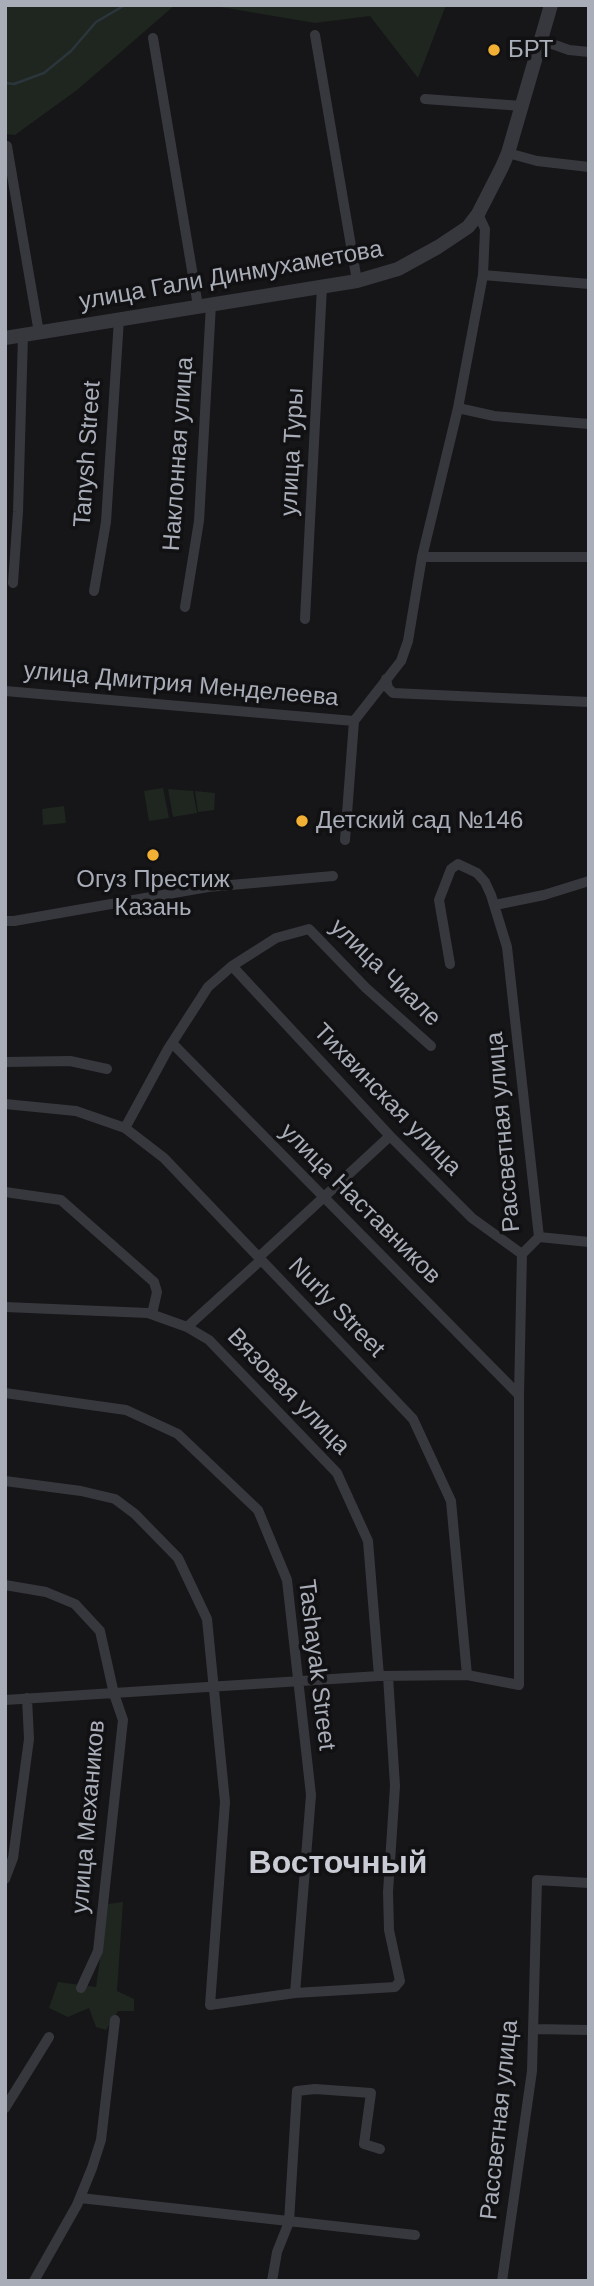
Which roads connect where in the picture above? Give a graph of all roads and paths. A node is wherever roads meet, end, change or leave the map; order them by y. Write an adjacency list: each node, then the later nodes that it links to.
1 (551, 5): 4 (street, улица Гали Динмухаметова)
2 (315, 36): 13 (street)
3 (153, 38): 16 (street, Наклонная улица)
4 (541, 40): 5 (street); 7 (street, улица Гали Динмухаметова)
5 (589, 52)
6 (425, 99): 7 (street)
7 (522, 106): 9 (street, улица Гали Динмухаметова)
8 (7, 146): 18 (street)
9 (508, 153): 10 (street); 11 (street, улица Гали Динмухаметова)
10 (589, 167)
11 (478, 214): 12 (street); 13 (street, улица Гали Динмухаметова)
12 (483, 275): 14 (street); 21 (street)
13 (357, 281): 15 (street, улица Гали Динмухаметова)
14 (589, 284)
15 (322, 286): 16 (street, улица Гали Динмухаметова); 28 (street, улица Туры)
16 (204, 305): 17 (street, улица Гали Динмухаметова); 27 (street, Наклонная улица)
17 (119, 319): 18 (street, улица Гали Динмухаметова); 26 (street, Tanysh Street)
18 (39, 333): 19 (street, улица Гали Динмухаметова)
19 (23, 335): 20 (street, улица Гали Динмухаметова); 25 (street)
20 (5, 338)
21 (458, 408): 22 (street); 23 (street)
22 (589, 424)
23 (422, 557): 24 (street); 29 (street)
24 (589, 557)
25 (13, 583)
26 (94, 591)
27 (185, 607)
28 (305, 619)
29 (386, 679): 31 (street); 32 (street)
30 (5, 691): 32 (street, улица Дмитрия Менделеева)
31 (589, 702)
32 (354, 721): 33 (street)
33 (345, 840)
34 (333, 876): 37 (street)
35 (589, 881): 36 (street)
36 (495, 905): 38 (street, Рассветная улица); 49 (street, Рассветная улица)
37 (5, 921)
38 (450, 964)
39 (232, 966): 40 (street); 41 (street, улица Чиале); 46 (street, Тихвинская улица)
40 (172, 1043): 45 (street); 48 (street, улица Наставников)
41 (431, 1046)
42 (5, 1062): 43 (street)
43 (107, 1069)
44 (5, 1104): 45 (street, Nurly Street)
45 (125, 1128): 52 (street, Nurly Street)
46 (390, 1136): 48 (street); 51 (street, Тихвинская улица)
47 (5, 1192): 54 (street)
48 (323, 1196): 52 (street); 57 (street, улица Наставников)
49 (539, 1237): 50 (street); 51 (street, Рассветная улица)
50 (589, 1242)
51 (522, 1254): 57 (street, Рассветная улица)
52 (260, 1258): 55 (street); 60 (street, Nurly Street)
53 (5, 1307): 54 (street, Вязовая улица)
54 (152, 1314): 55 (street, Вязовая улица)
55 (187, 1327): 61 (street, Вязовая улица)
56 (5, 1393): 62 (street, Tashayak Street)
57 (519, 1395): 60 (street, Рассветная улица)
58 (5, 1480): 63 (street)
59 (5, 1585): 64 (street, улица Механиков)
60 (467, 1675): 61 (street)
61 (384, 1676): 62 (street); 70 (street, Вязовая улица)
62 (298, 1681): 63 (street); 70 (street, Tashayak Street)
63 (214, 1687): 64 (street); 70 (street)
64 (114, 1694): 65 (street); 69 (street, улица Механиков)
65 (27, 1698): 66 (street); 67 (street)
66 (5, 1700)
67 (5, 1878)
68 (589, 1883): 72 (street, Рассветная улица)
69 (81, 1988)
70 (295, 1993)
71 (115, 2020): 77 (street)
72 (533, 2029): 73 (street); 82 (street, Рассветная улица)
73 (589, 2030)
74 (49, 2037): 75 (street)
75 (5, 2108)
76 (380, 2149): 78 (street)
77 (80, 2198): 78 (street); 80 (street)
78 (289, 2222): 79 (street); 81 (street)
79 (415, 2235)
80 (34, 2281)
81 (272, 2281)
82 (502, 2281)

